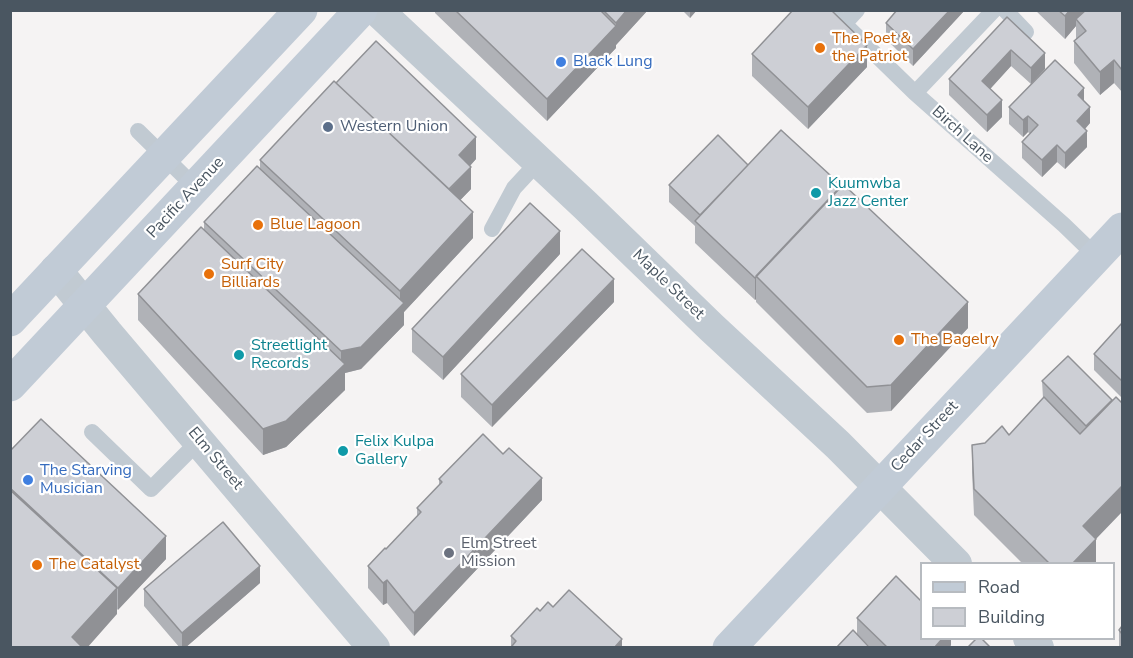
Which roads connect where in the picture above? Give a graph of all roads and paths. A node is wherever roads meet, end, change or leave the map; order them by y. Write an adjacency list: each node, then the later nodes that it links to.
1 (301, 10): 12 (street)
2 (362, 10): 14 (street, Pacific Avenue)
3 (377, 10): 13 (street, Maple Street)
4 (830, 10): 8 (lane, Birch Lane)
5 (857, 10): 8 (lane)
6 (994, 10): 10 (lane)
7 (1005, 10): 9 (lane)
8 (844, 24): 10 (lane, Birch Lane)
9 (1026, 32)
10 (915, 93): 17 (lane, Birch Lane)
11 (138, 132): 12 (lane)
12 (163, 157): 14 (lane); 18 (street)
13 (539, 161): 16 (lane); 24 (street, Maple Street)
14 (195, 187): 19 (street, Pacific Avenue)
15 (1122, 229): 17 (street, Cedar Street)
16 (492, 230)
17 (1096, 256): 24 (street, Cedar Street)
18 (56, 270): 19 (street, Elm Street); 20 (street)
19 (86, 306): 21 (street, Pacific Avenue); 23 (street, Elm Street)
20 (10, 320)
21 (10, 385)
22 (92, 432): 23 (lane)
23 (200, 440): 26 (street, Elm Street)
24 (879, 487): 25 (street, Maple Street); 27 (street, Cedar Street)
25 (954, 562)
26 (374, 648)
27 (729, 648)

